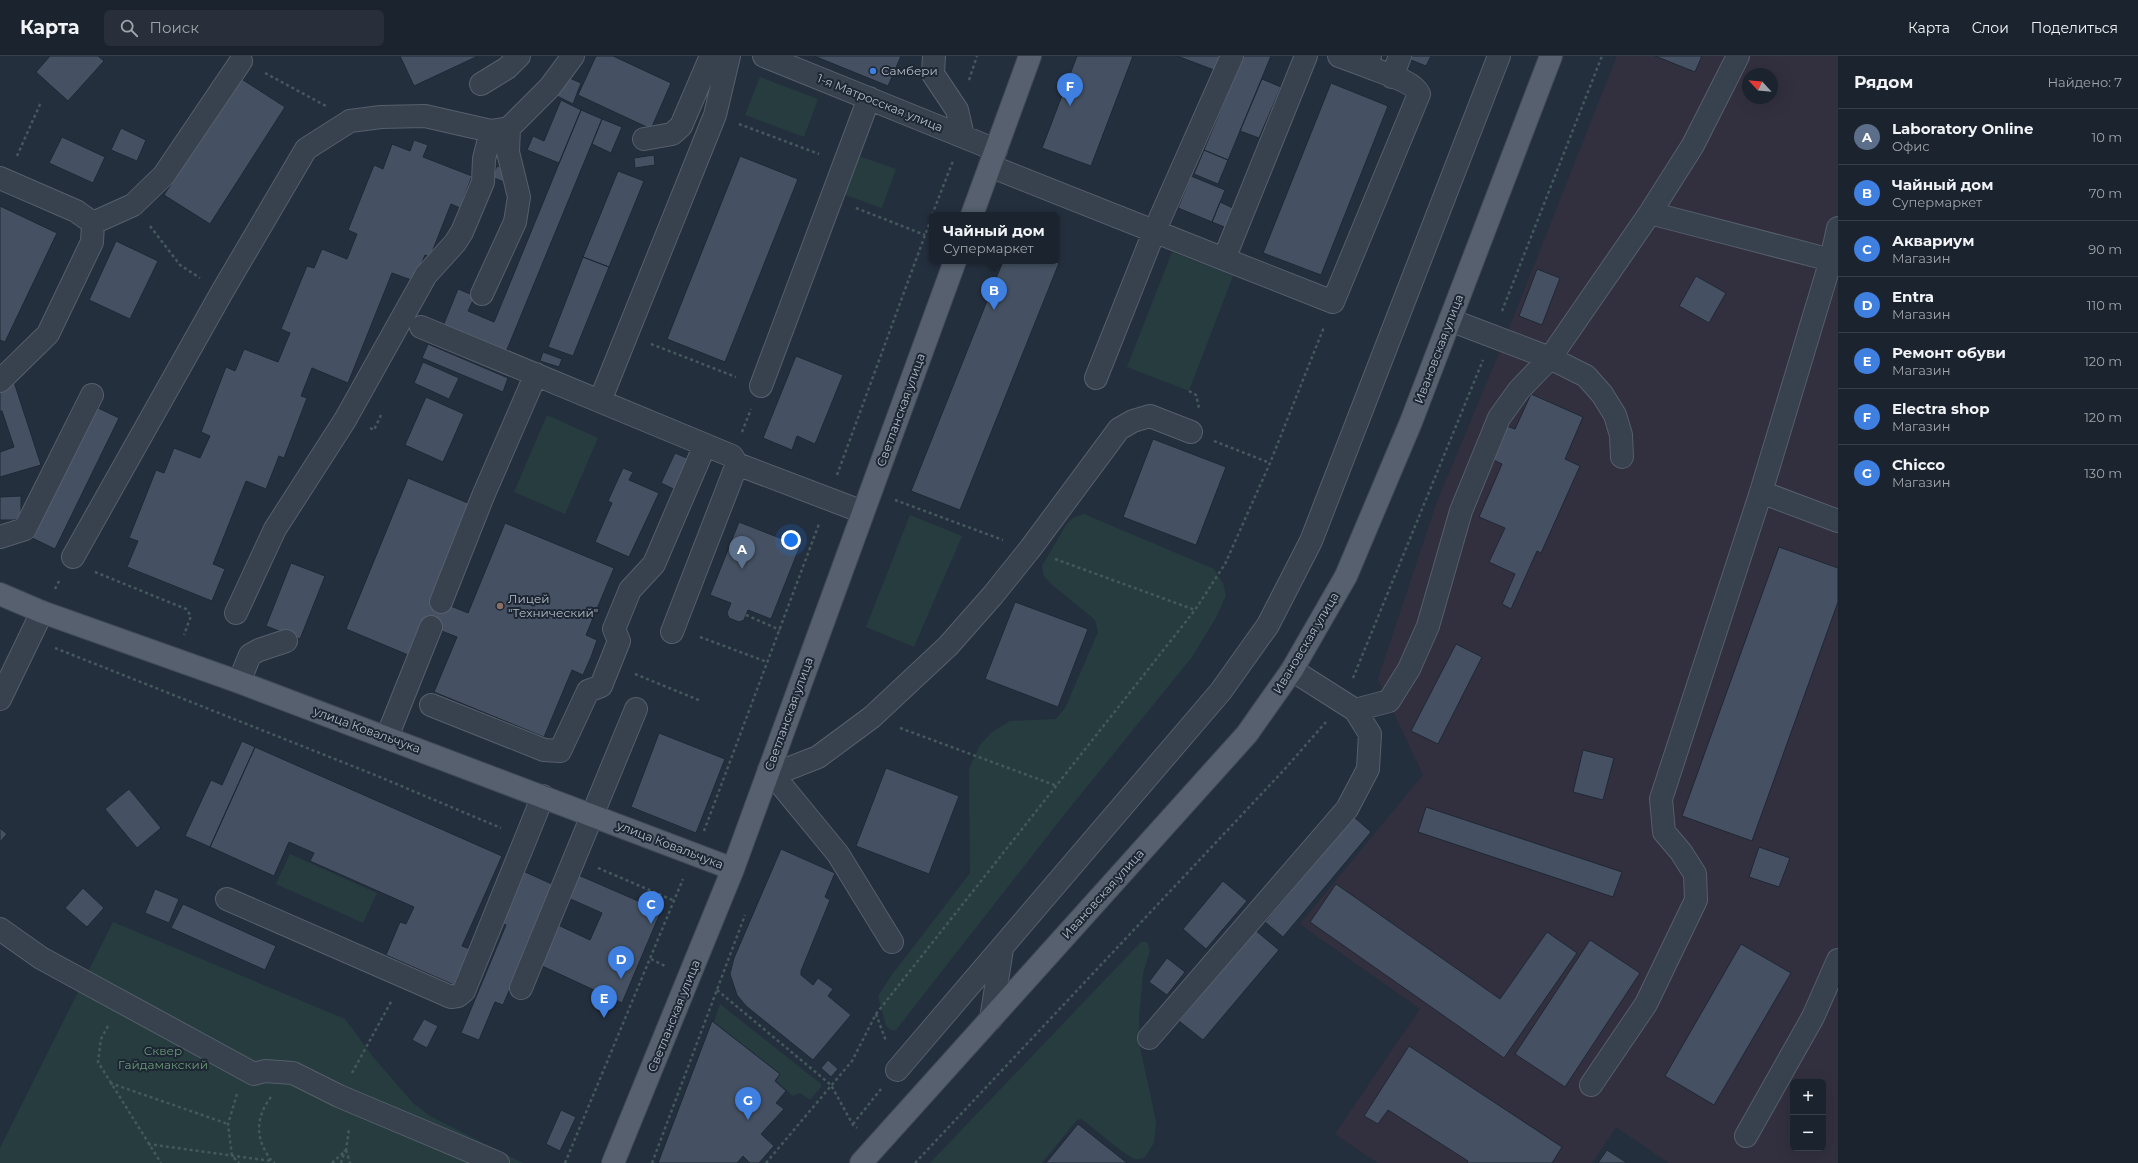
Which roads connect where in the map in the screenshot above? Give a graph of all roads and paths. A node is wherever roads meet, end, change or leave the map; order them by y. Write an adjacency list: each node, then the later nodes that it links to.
1 (519, 56): 19 (street)
2 (573, 56): 24 (street)
3 (711, 56): 26 (street)
4 (729, 56): 48 (street)
5 (764, 56): 20 (street, 1-я Матросская улица)
6 (934, 56): 25 (street)
7 (1030, 56): 27 (main road)
8 (1232, 56): 38 (street)
9 (1306, 56): 40 (street)
10 (1339, 56): 16 (street)
11 (1400, 56): 17 (street)
12 (1499, 56): 108 (street)
13 (1551, 56): 46 (main road, Ивановская улица)
14 (1738, 56): 34 (street)
15 (241, 60): 31 (street)
16 (1368, 61): 17 (street)
17 (1392, 77): 45 (street)
18 (285, 84): 21 (path)
19 (481, 84)
20 (869, 98): 25 (street, 1-я Матросская улица); 28 (street)
21 (319, 101)
22 (41, 102): 29 (path)
23 (750, 128): 28 (path)
24 (500, 130): 44 (street); 70 (street); 76 (street)
25 (963, 136): 27 (street, 1-я Матросская улица); 32 (path)
26 (644, 139)
27 (993, 158): 33 (main road); 38 (street, 1-я Матросская улица)
28 (844, 164): 30 (street)
29 (3, 179): 35 (street)
30 (831, 199): 39 (path); 53 (street)
31 (134, 205): 35 (street); 43 (path)
32 (933, 212)
33 (973, 212)
34 (1650, 212): 41 (street); 49 (street)
35 (93, 223): 52 (street)
36 (929, 224): 39 (path)
37 (1838, 228): 41 (street)
38 (1154, 232): 40 (street, 1-я Матросская улица); 51 (street)
39 (925, 235): 63 (path)
40 (1224, 259): 45 (street, 1-я Матросская улица)
41 (1830, 260): 62 (street)
42 (954, 264): 65 (main road, Светланская улица)
43 (180, 265)
44 (482, 294)
45 (1333, 302): 61 (path)
46 (1450, 320): 49 (street); 87 (main road, Ивановская улица)
47 (421, 326): 50 (street)
48 (627, 335): 53 (path); 56 (street)
49 (1550, 358): 59 (street); 93 (street)
50 (536, 374): 56 (street); 73 (street)
51 (1096, 378)
52 (0, 381)
53 (760, 386): 60 (path)
54 (1189, 391): 57 (path)
55 (92, 395): 68 (street)
56 (600, 401): 58 (street)
57 (1195, 423): 61 (path); 69 (street)
58 (705, 445): 60 (street); 86 (street)
59 (1622, 457)
60 (735, 460): 63 (street); 81 (street)
61 (1270, 463): 74 (path)
62 (1761, 492): 66 (street); 120 (street)
63 (828, 499): 65 (street); 80 (path)
64 (895, 500): 67 (path)
65 (863, 512): 96 (main road, Светланская улица)
66 (1838, 521)
67 (985, 533)
68 (0, 537)
69 (1030, 550): 74 (path); 94 (street)
70 (73, 557): 75 (path)
71 (92, 570): 78 (path)
72 (0, 594): 75 (main road, улица Ковальчука)
73 (441, 602)
74 (1195, 610): 97 (path)
75 (42, 612): 82 (street); 88 (main road, улица Ковальчука)
76 (236, 613)
77 (746, 615): 80 (path)
78 (190, 620)
79 (431, 627): 95 (street)
80 (780, 630): 85 (path)
81 (672, 632)
82 (30, 637): 89 (street); 100 (path)
83 (700, 637): 85 (path)
84 (286, 641): 88 (street)
85 (767, 662): 101 (path)
86 (610, 665): 90 (path); 91 (street)
87 (1292, 670): 93 (street); 113 (main road, Ивановская улица)
88 (239, 682): 95 (main road, улица Ковальчука)
89 (0, 699)
90 (701, 701)
91 (431, 704)
92 (636, 709): 99 (street)
93 (1356, 710): 114 (street)
94 (872, 717): 96 (street); 97 (path)
95 (387, 737): 98 (main road, улица Ковальчука)
96 (769, 770): 103 (main road, Светланская улица); 107 (street)
97 (1057, 786): 119 (path)
98 (544, 796): 99 (main road, улица Ковальчука); 100 (street)
99 (592, 815): 101 (main road, улица Ковальчука); 102 (street)
100 (526, 839): 110 (street)
101 (694, 854): 103 (main road, улица Ковальчука); 105 (path)
102 (574, 858): 105 (path); 111 (street)
103 (733, 869): 137 (main road, Светланская улица)
104 (227, 899): 110 (street)
105 (675, 901): 136 (path)
106 (0, 929): 112 (street)
107 (892, 942)
108 (1002, 949): 113 (street); 115 (street)
109 (1838, 960): 123 (street)
110 (404, 978): 121 (path)
111 (521, 988)
112 (125, 1004): 116 (street); 117 (path)
113 (991, 1019): 125 (main road, Ивановская улица)
114 (1150, 1038)
115 (897, 1070)
116 (254, 1074): 118 (street); 122 (path)
117 (109, 1082): 122 (path); 124 (path)
118 (312, 1083): 121 (street); 128 (path)
119 (831, 1085): 125 (path); 138 (path); 139 (path)
120 (1591, 1085)
121 (338, 1096): 126 (path); 135 (street)
122 (228, 1124): 127 (path)
123 (1746, 1136)
124 (148, 1144): 127 (path); 129 (path)
125 (877, 1146): 140 (main road, Ивановская улица)
126 (346, 1150): 132 (path); 133 (path); 134 (path)
127 (232, 1156): 128 (path); 130 (path)
128 (272, 1161): 131 (path)
129 (161, 1163)
130 (239, 1163)
131 (275, 1163)
132 (332, 1163)
133 (341, 1163)
134 (350, 1163)
135 (498, 1163)
136 (565, 1163)
137 (613, 1163)
138 (652, 1163)
139 (766, 1163)
140 (862, 1163)

